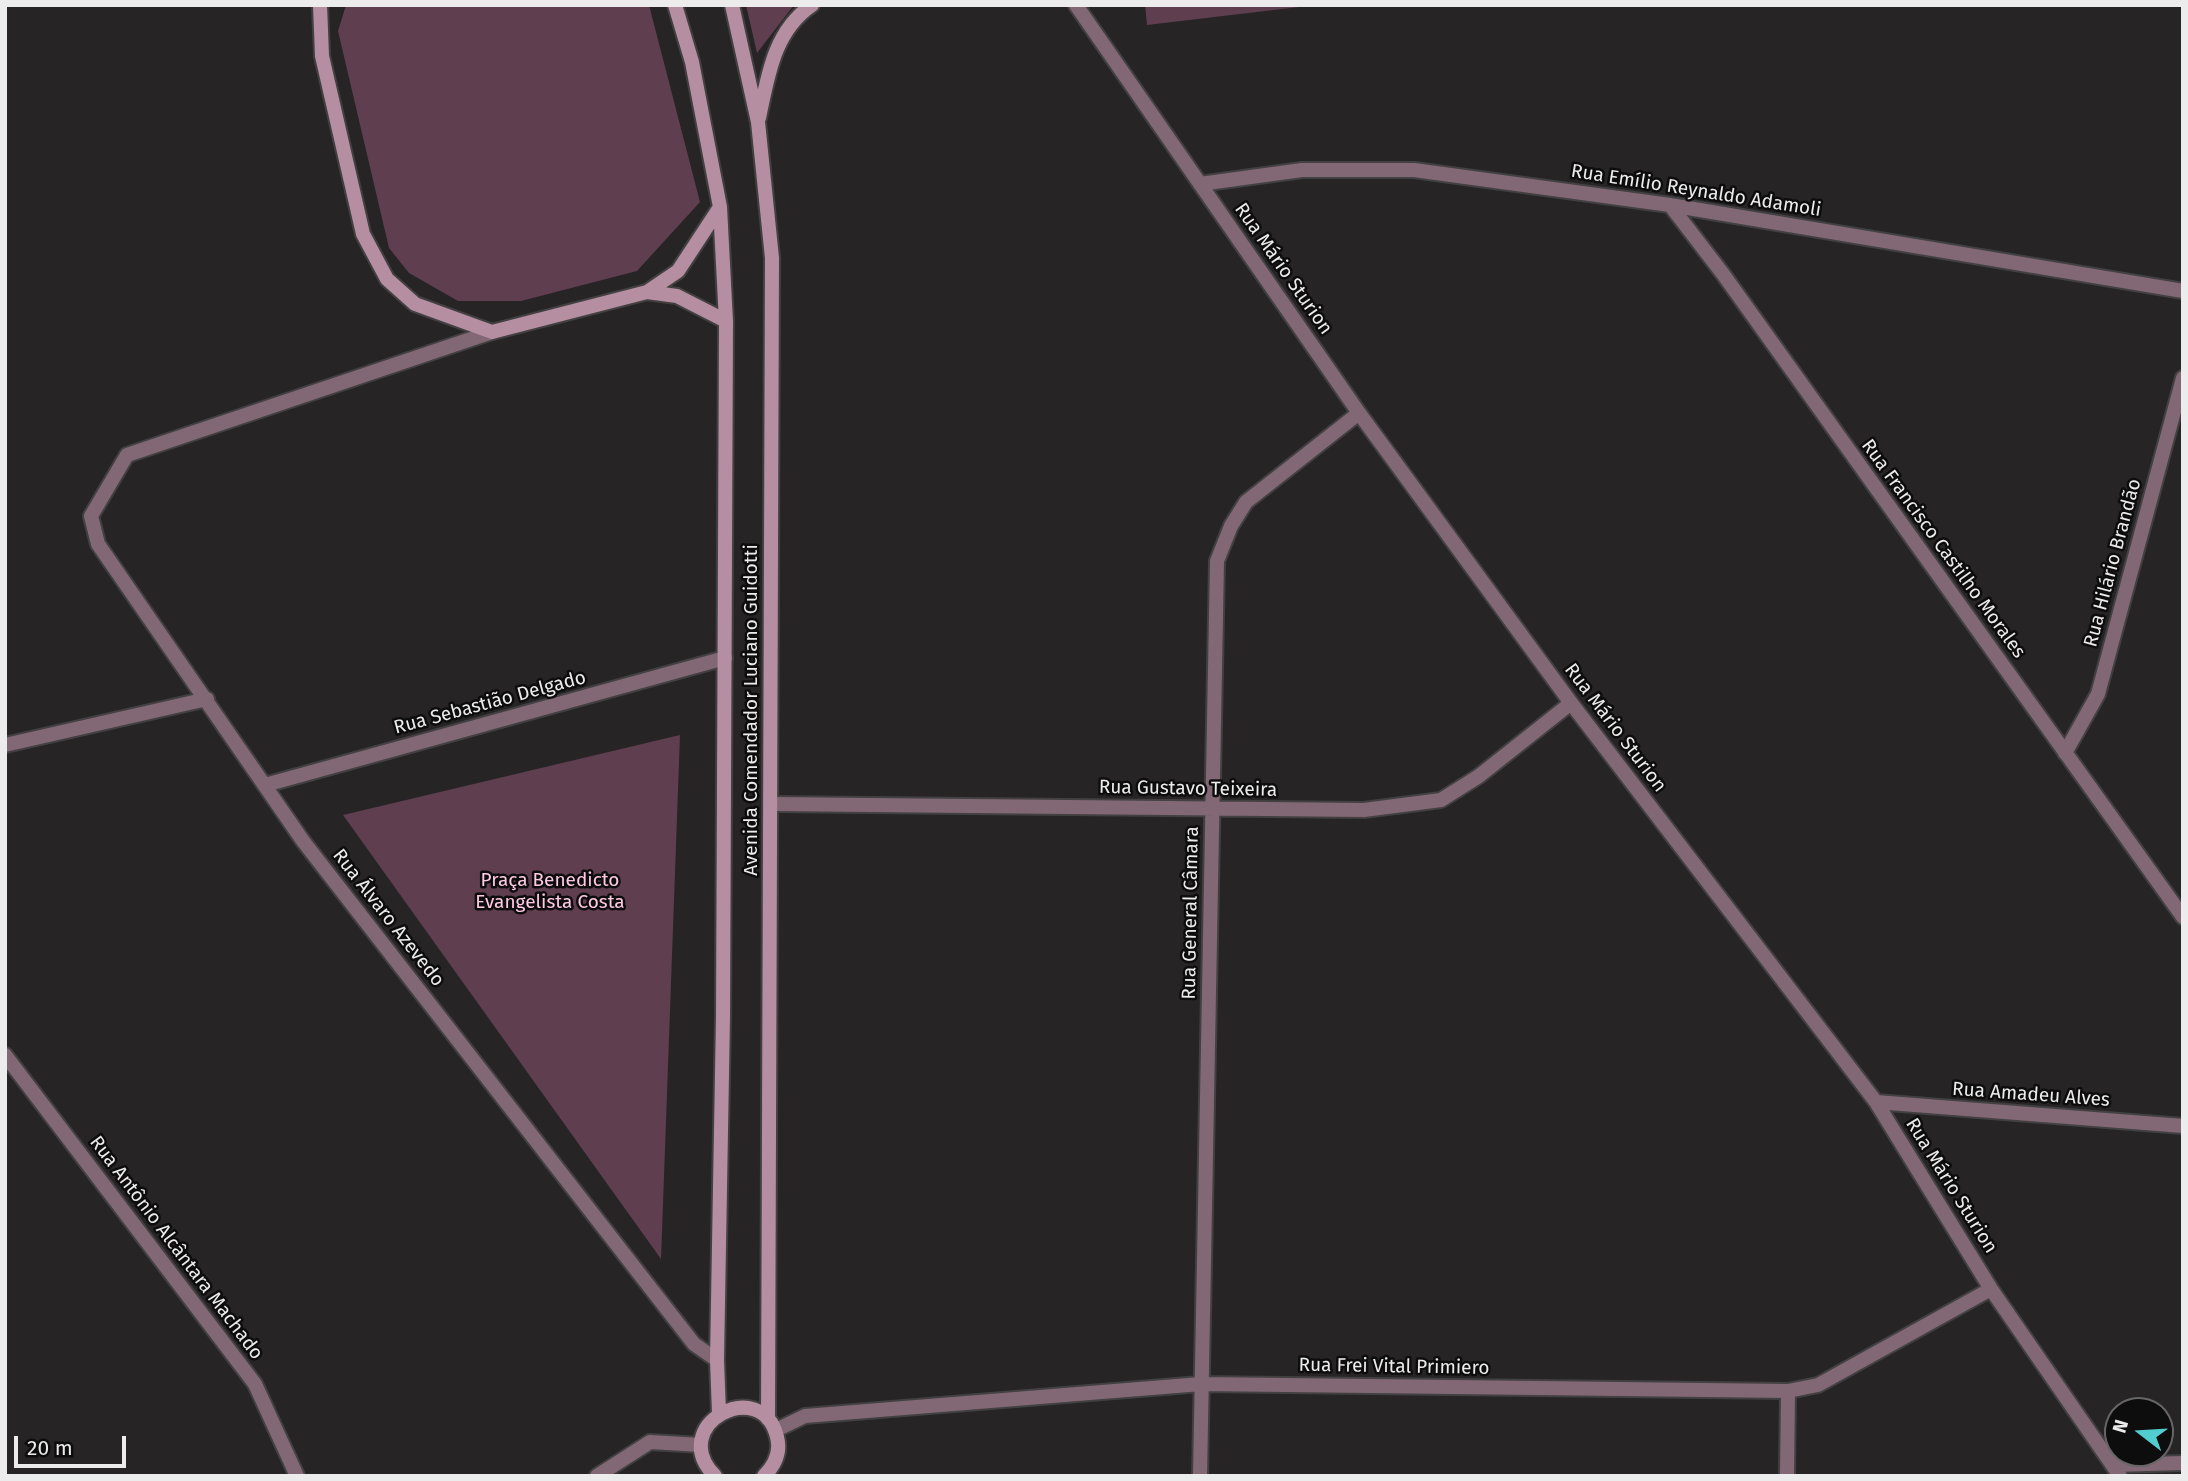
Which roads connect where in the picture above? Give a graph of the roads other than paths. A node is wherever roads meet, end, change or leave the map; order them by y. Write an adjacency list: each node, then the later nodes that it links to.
1 (320, 5): 13 (main road)
2 (675, 5): 9 (main road, Avenida Comendador Luciano Guidotti)
3 (732, 5): 6 (main road, Avenida Comendador Luciano Guidotti)
4 (813, 5): 6 (main road)
5 (1076, 5): 7 (street, Rua Mário Sturion)
6 (758, 122): 22 (main road, Avenida Comendador Luciano Guidotti)
7 (1200, 184): 8 (street, Rua Emílio Reynaldo Adamoli); 15 (street, Rua Mário Sturion)
8 (1670, 205): 10 (street, Rua Emílio Reynaldo Adamoli); 20 (street, Rua Francisco Castilho Morales)
9 (720, 206): 11 (main road); 12 (main road, Avenida Comendador Luciano Guidotti)
10 (2183, 291)
11 (647, 292): 12 (main road); 13 (main road)
12 (726, 321): 16 (main road, Avenida Comendador Luciano Guidotti)
13 (492, 332): 17 (street, Rua Álvaro Azevedo)
14 (2183, 378): 20 (street, Rua Hilário Brandão)
15 (1359, 413): 18 (street, Rua Mário Sturion); 23 (street, Rua General Câmara)
16 (725, 658): 21 (street, Rua Sebastião Delgado); 29 (main road, Avenida Comendador Luciano Guidotti)
17 (207, 699): 19 (street); 21 (street, Rua Álvaro Azevedo)
18 (1571, 703): 23 (street, Rua Gustavo Teixeira); 26 (street, Rua Mário Sturion)
19 (5, 746)
20 (2065, 753): 24 (street, Rua Francisco Castilho Morales)
21 (265, 785): 29 (street, Rua Álvaro Azevedo)
22 (772, 804): 23 (street, Rua Gustavo Teixeira); 33 (main road, Avenida Comendador Luciano Guidotti)
23 (1212, 808): 30 (street, Rua General Câmara)
24 (2183, 917)
25 (5, 1055): 37 (street, Rua Antônio Alcântara Machado)
26 (1876, 1102): 27 (street, Rua Amadeu Alves); 28 (street, Rua Mário Sturion)
27 (2183, 1126)
28 (1991, 1289): 31 (street, Rua Frei Vital Primiero); 36 (street, Rua Mário Sturion)
29 (717, 1360): 32 (main road, Avenida Comendador Luciano Guidotti)
30 (1201, 1384): 31 (street, Rua Frei Vital Primiero); 33 (street, Rua Frei Vital Primiero); 41 (street, Rua General Câmara)
31 (1788, 1391): 42 (street)
32 (719, 1413): 33 (main road); 34 (main road)
33 (772, 1425): 40 (main road, Avenida Comendador Luciano Guidotti)
34 (701, 1446): 38 (street); 39 (main road)
35 (2183, 1463): 36 (street)
36 (2117, 1471)
37 (297, 1476)
38 (597, 1476)
39 (715, 1476)
40 (764, 1476)
41 (1200, 1476)
42 (1787, 1476)

